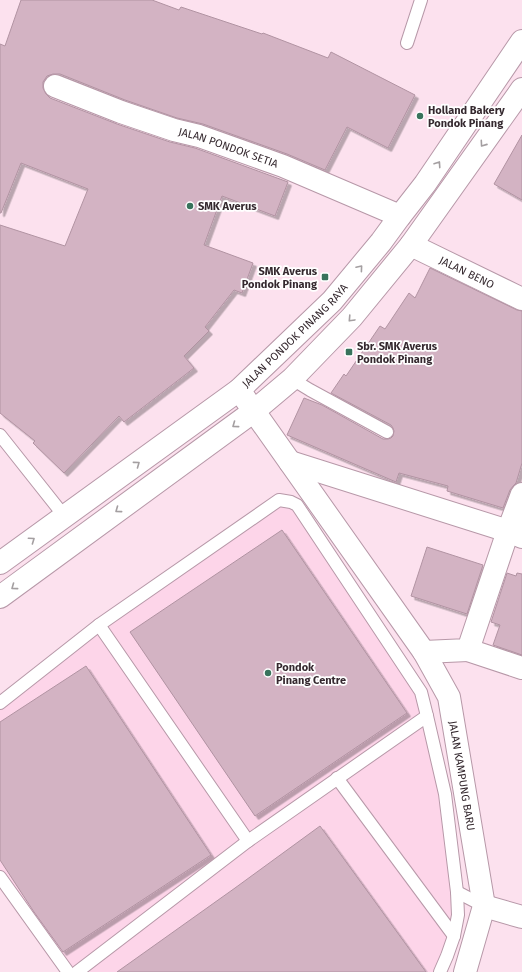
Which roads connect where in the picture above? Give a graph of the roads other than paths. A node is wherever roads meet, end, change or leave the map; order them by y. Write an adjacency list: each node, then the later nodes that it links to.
1 (421, 0): 3 (lane)
2 (522, 41): 6 (street, JALAN PONDOK PINANG RAYA, one-way to 2)
3 (407, 43)
4 (55, 86): 6 (street, JALAN PONDOK SETIA)
5 (522, 89): 8 (street, one-way to 8)
6 (400, 216): 7 (street, JALAN PONDOK PINANG RAYA)
7 (381, 242): 8 (street, JALAN BENO); 11 (street, JALAN PONDOK PINANG RAYA, one-way to 7)
8 (406, 252): 9 (street, JALAN BENO); 10 (street, one-way to 10)
9 (522, 299)
10 (292, 379): 12 (street); 13 (lane)
11 (239, 390): 12 (street, JALAN KAMPUNG BARU); 17 (street, JALAN PONDOK PINANG RAYA, one-way to 11)
12 (254, 411): 15 (street, JALAN KAMPUNG BARU); 20 (street, one-way to 20)
13 (387, 432)
14 (0, 435): 17 (lane)
15 (290, 462): 18 (street); 23 (street, JALAN KAMPUNG BARU)
16 (522, 494): 18 (street)
17 (65, 516): 19 (street, JALAN PONDOK PINANG RAYA, one-way to 17)
18 (515, 534): 22 (street)
19 (0, 563)
20 (0, 597)
21 (99, 625): 25 (lane); 26 (lane); 28 (lane)
22 (468, 650): 23 (street); 24 (street)
23 (424, 652): 31 (street, JALAN KAMPUNG BARU)
24 (522, 668)
25 (0, 703)
26 (427, 716): 27 (lane); 30 (lane)
27 (337, 778): 28 (lane); 33 (lane)
28 (248, 841): 35 (lane)
29 (0, 878): 34 (lane)
30 (457, 892): 31 (lane); 33 (lane)
31 (484, 906): 32 (street); 37 (street, JALAN KAMPUNG BARU)
32 (522, 917)
33 (454, 936): 36 (lane)
34 (68, 972)
35 (77, 972)
36 (440, 972)
37 (465, 972)

